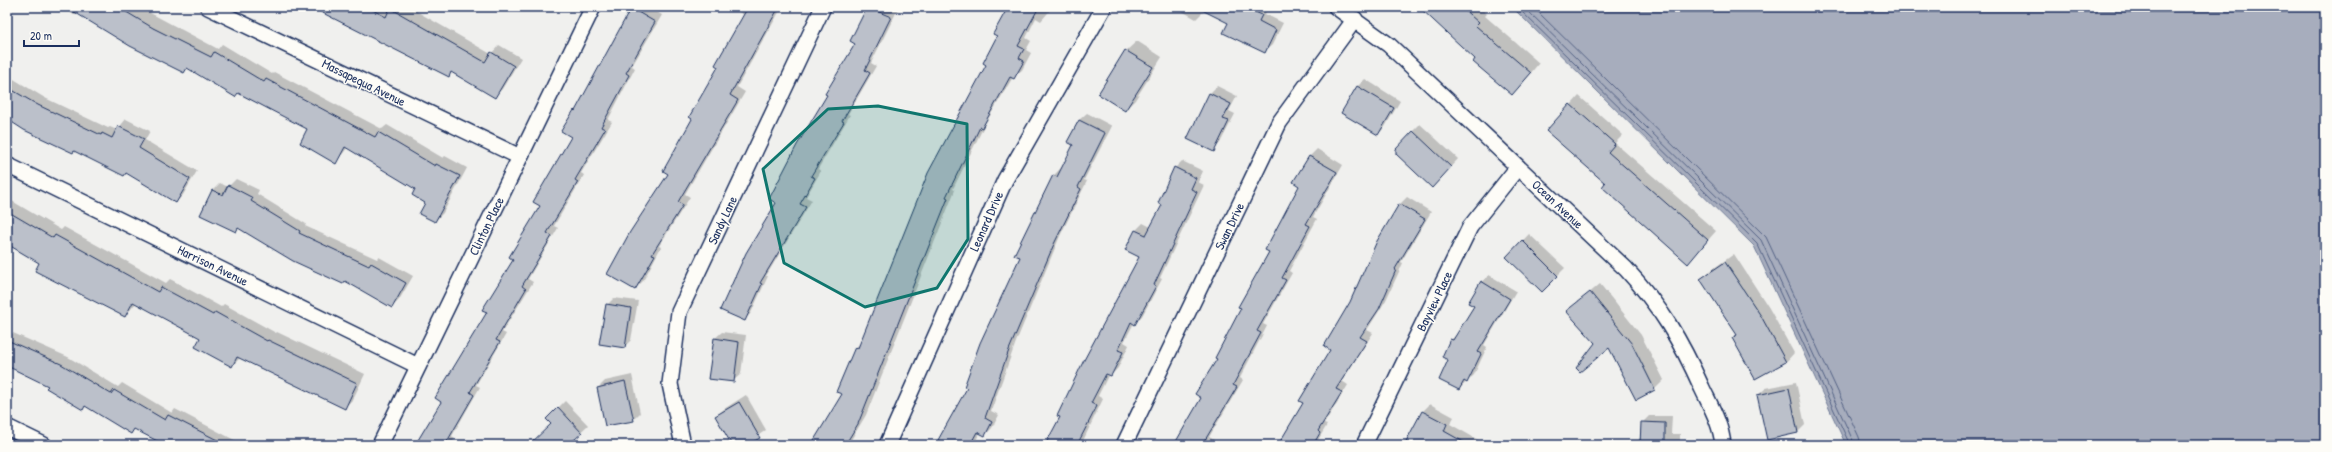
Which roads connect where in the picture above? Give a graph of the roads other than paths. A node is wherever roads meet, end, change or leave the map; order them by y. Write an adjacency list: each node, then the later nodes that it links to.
1 (208, 7): 7 (street, Massapequa Avenue)
2 (593, 7): 7 (street, Clinton Place)
3 (823, 7): 14 (street, Sandy Lane)
4 (1104, 7): 15 (street, Leonard Drive)
5 (1336, 7): 6 (street, Ocean Avenue)
6 (1355, 19): 9 (street, Ocean Avenue); 16 (street, Swan Drive)
7 (520, 157): 10 (street, Clinton Place)
8 (7, 165): 10 (street, Harrison Avenue)
9 (1518, 167): 17 (street, Bayview Place); 18 (street, Ocean Avenue)
10 (418, 366): 13 (street, Clinton Place)
11 (7, 427): 12 (street)
12 (44, 445)
13 (380, 445)
14 (683, 445)
15 (887, 445)
16 (1124, 445)
17 (1364, 445)
18 (1724, 445)

